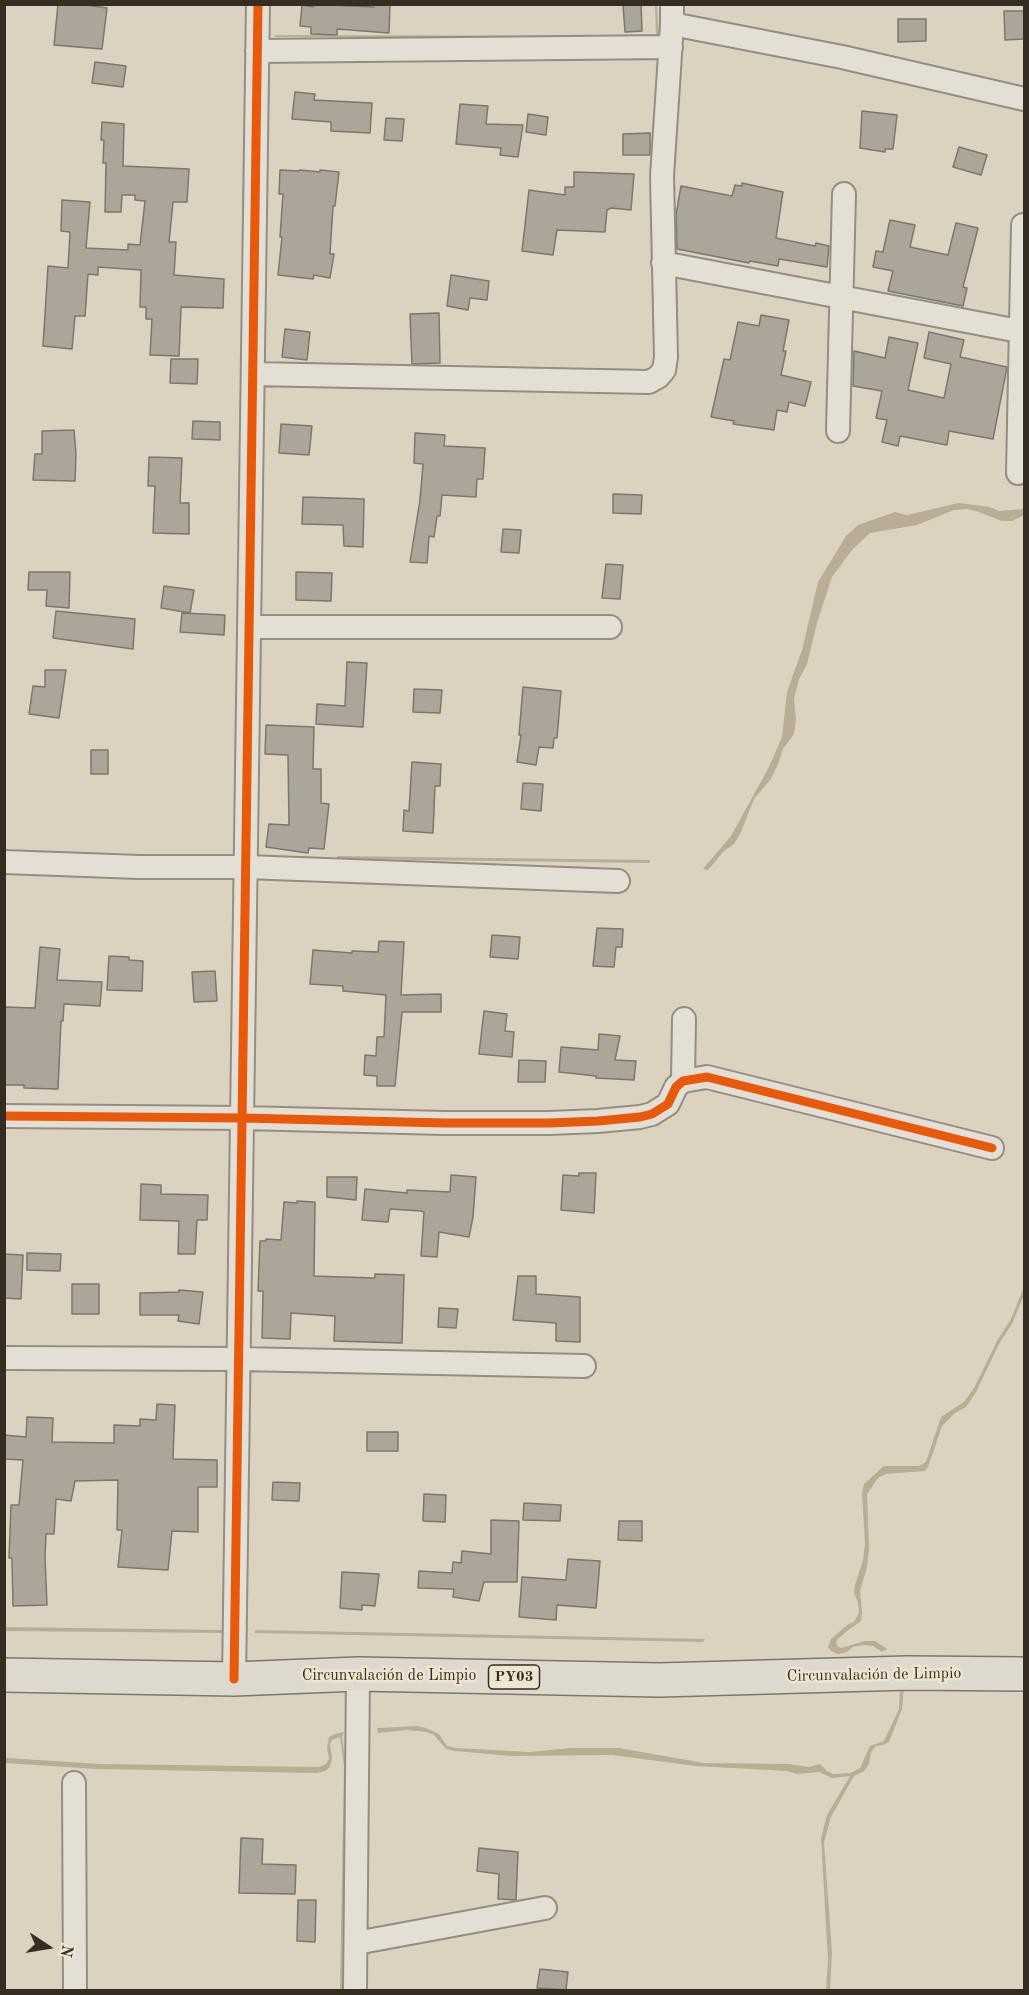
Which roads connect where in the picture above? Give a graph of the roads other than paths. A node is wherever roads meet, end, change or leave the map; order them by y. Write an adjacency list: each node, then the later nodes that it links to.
1 (258, 4): 4 (street)
2 (672, 14): 3 (street); 5 (street)
3 (671, 47): 4 (street); 8 (street)
4 (257, 51): 11 (street)
5 (1024, 99)
6 (844, 194): 9 (street)
7 (1023, 225): 10 (street)
8 (663, 263): 9 (street); 11 (street)
9 (843, 296): 10 (street); 12 (street)
10 (1023, 331): 13 (street)
11 (253, 374): 14 (street)
12 (838, 431)
13 (1018, 473)
14 (249, 627): 15 (street); 17 (street)
15 (610, 627)
16 (4, 862): 17 (street)
17 (246, 867): 18 (street); 22 (street)
18 (618, 881)
19 (684, 1019): 20 (street)
20 (683, 1081): 22 (street); 23 (street)
21 (4, 1116): 22 (street)
22 (243, 1118): 25 (street)
23 (992, 1148)
24 (4, 1358): 25 (street)
25 (239, 1359): 26 (street); 30 (street)
26 (584, 1366)
27 (358, 1674): 28 (highway, Circunvalación de Limpio / PY03); 30 (highway, Circunvalación de Limpio / PY03); 33 (street)
28 (1024, 1674)
29 (4, 1675): 30 (highway, Circunvalación de Limpio / PY03)
30 (234, 1679)
31 (74, 1783): 34 (street)
32 (545, 1908): 33 (street)
33 (356, 1943): 35 (street)
34 (75, 1990)
35 (355, 1990)

